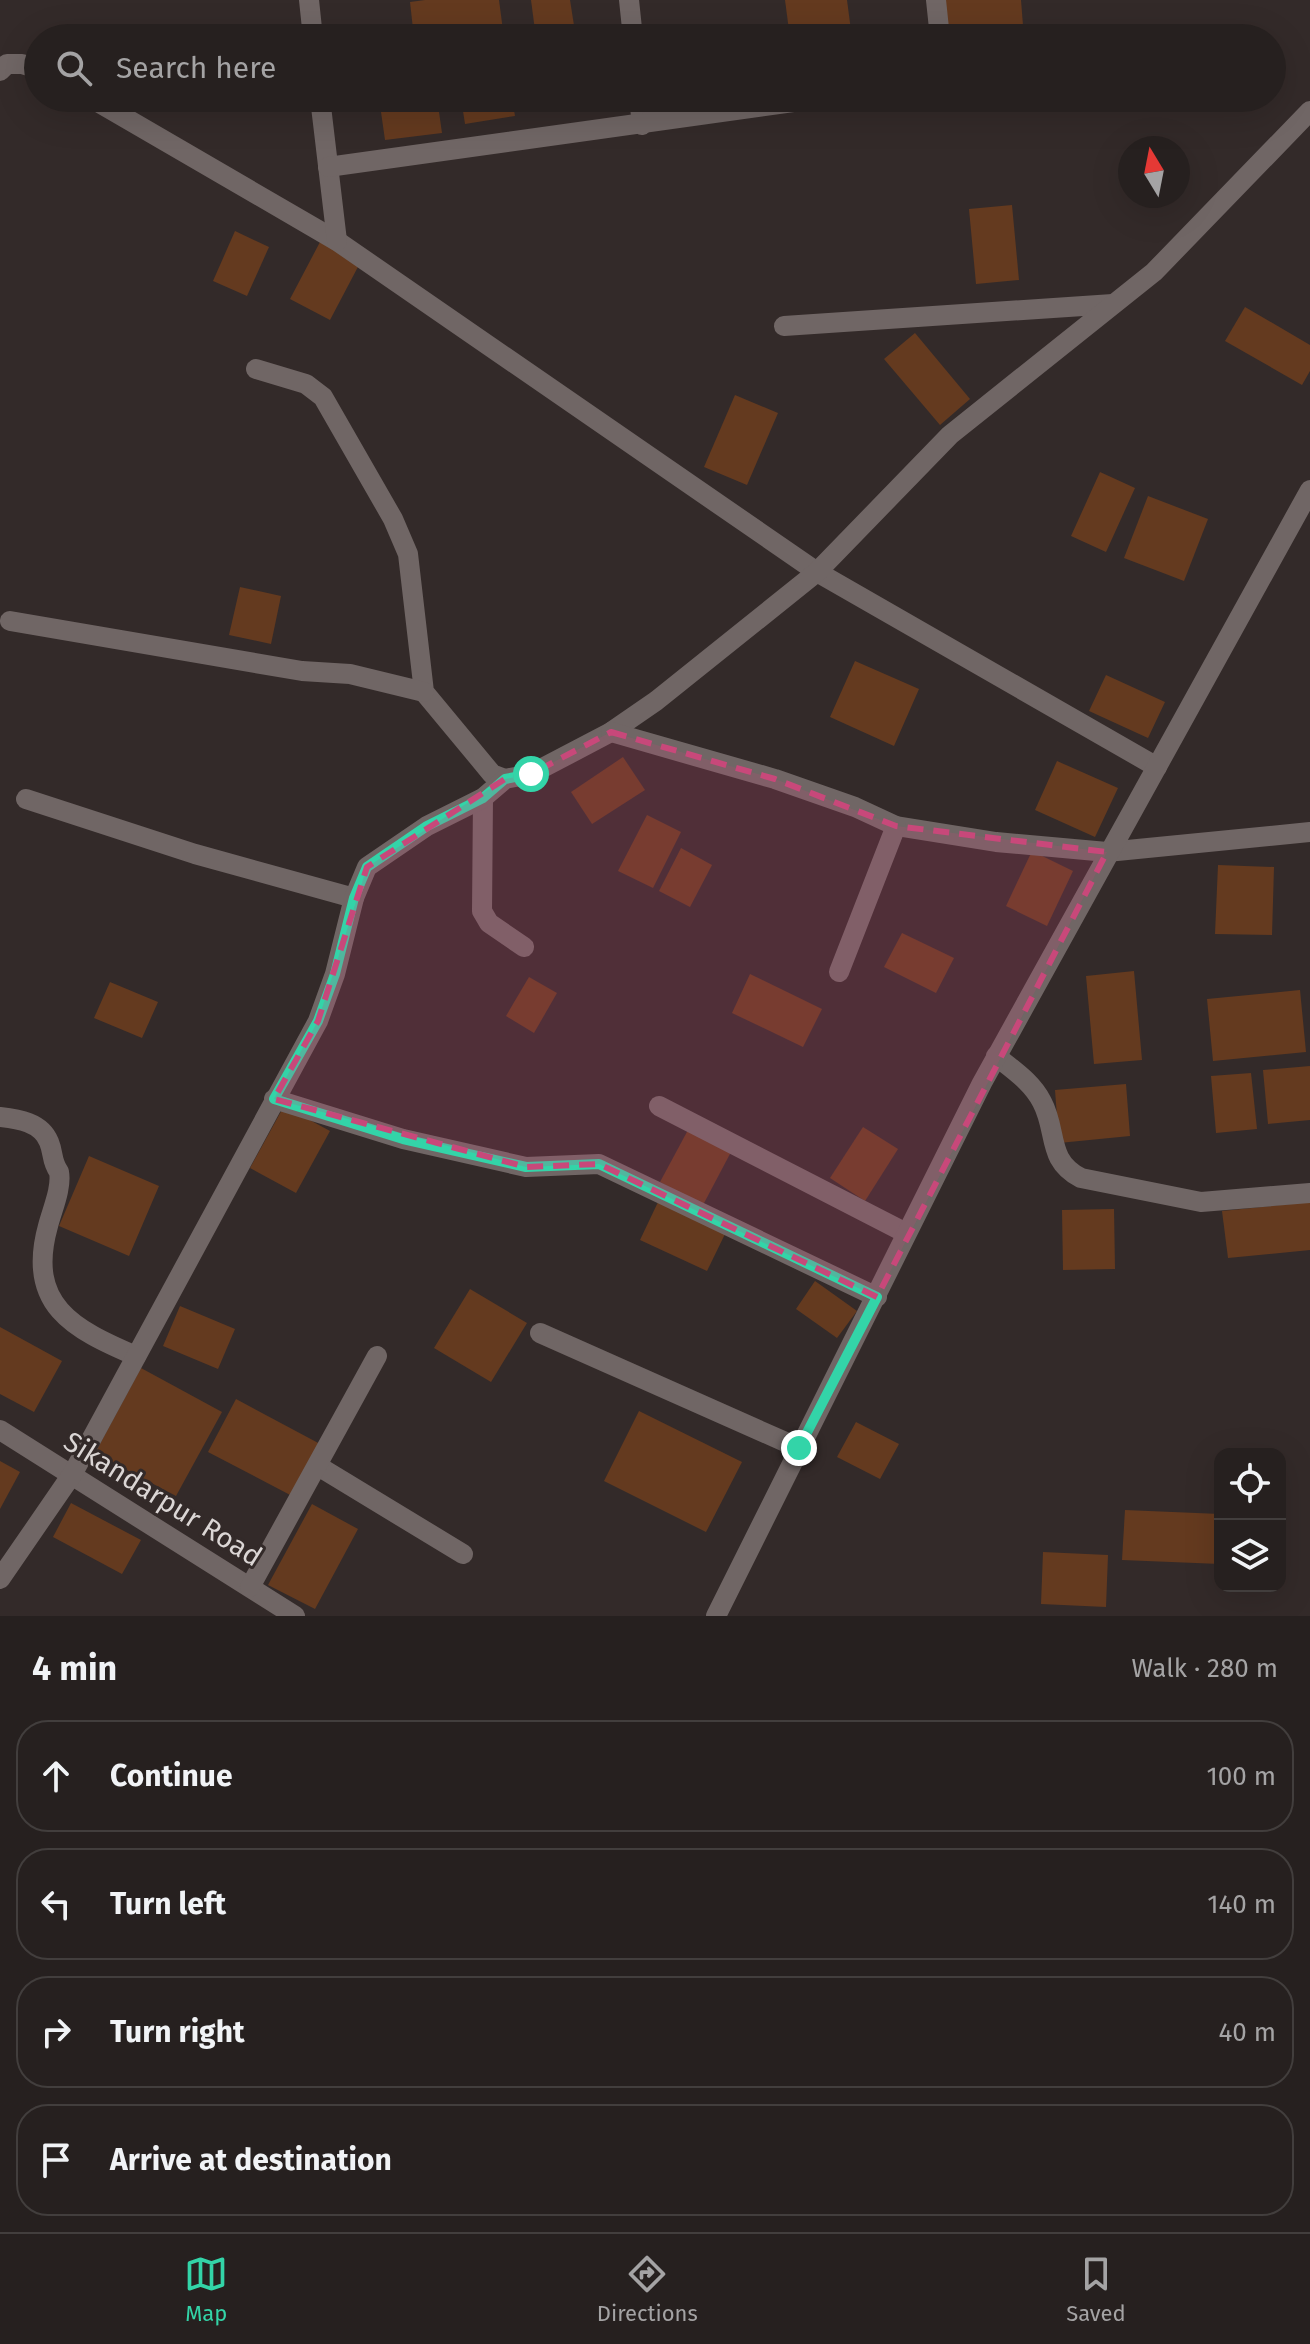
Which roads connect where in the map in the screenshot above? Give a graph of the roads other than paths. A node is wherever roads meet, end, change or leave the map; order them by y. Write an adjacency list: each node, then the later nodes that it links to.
1 (309, 0): 4 (street)
2 (629, 0): 5 (street)
3 (936, 0): 6 (street)
4 (312, 24)
5 (632, 24)
6 (939, 24)
7 (24, 65): 8 (street)
8 (0, 71)
9 (1310, 111): 17 (street)
10 (115, 112): 16 (street)
11 (322, 112): 15 (street)
12 (641, 112): 14 (street)
13 (729, 112): 14 (street)
14 (642, 125): 15 (street)
15 (328, 167): 16 (street)
16 (337, 241): 21 (street)
17 (1113, 304): 18 (street); 21 (street)
18 (784, 326)
19 (256, 369): 23 (street)
20 (1310, 490): 25 (street)
21 (817, 572): 24 (street); 25 (street)
22 (10, 621): 23 (street)
23 (424, 692): 26 (street)
24 (611, 732): 26 (street); 29 (street)
25 (1157, 767): 31 (street)
26 (505, 779): 27 (street)
27 (483, 798): 32 (street); 33 (street)
28 (26, 799): 32 (street)
29 (896, 826): 31 (street); 34 (street)
30 (1310, 832): 31 (street)
31 (1107, 852): 35 (street)
32 (354, 898): 36 (street)
33 (524, 947)
34 (839, 972)
35 (996, 1056): 39 (street); 40 (street)
36 (274, 1099): 41 (street); 43 (street)
37 (659, 1106): 40 (street)
38 (0, 1117): 43 (street)
39 (1310, 1193)
40 (906, 1233): 41 (street)
41 (877, 1297): 46 (street)
42 (540, 1333): 46 (street)
43 (136, 1356): 48 (street)
44 (377, 1356): 47 (street)
45 (0, 1430): 48 (street, Sikandarpur Road)
46 (799, 1448): 53 (street)
47 (318, 1466): 49 (street); 51 (street)
48 (73, 1473): 50 (street); 51 (street, Sikandarpur Road)
49 (463, 1554)
50 (0, 1579)
51 (250, 1587): 52 (street, Sikandarpur Road)
52 (295, 1616)
53 (716, 1616)

